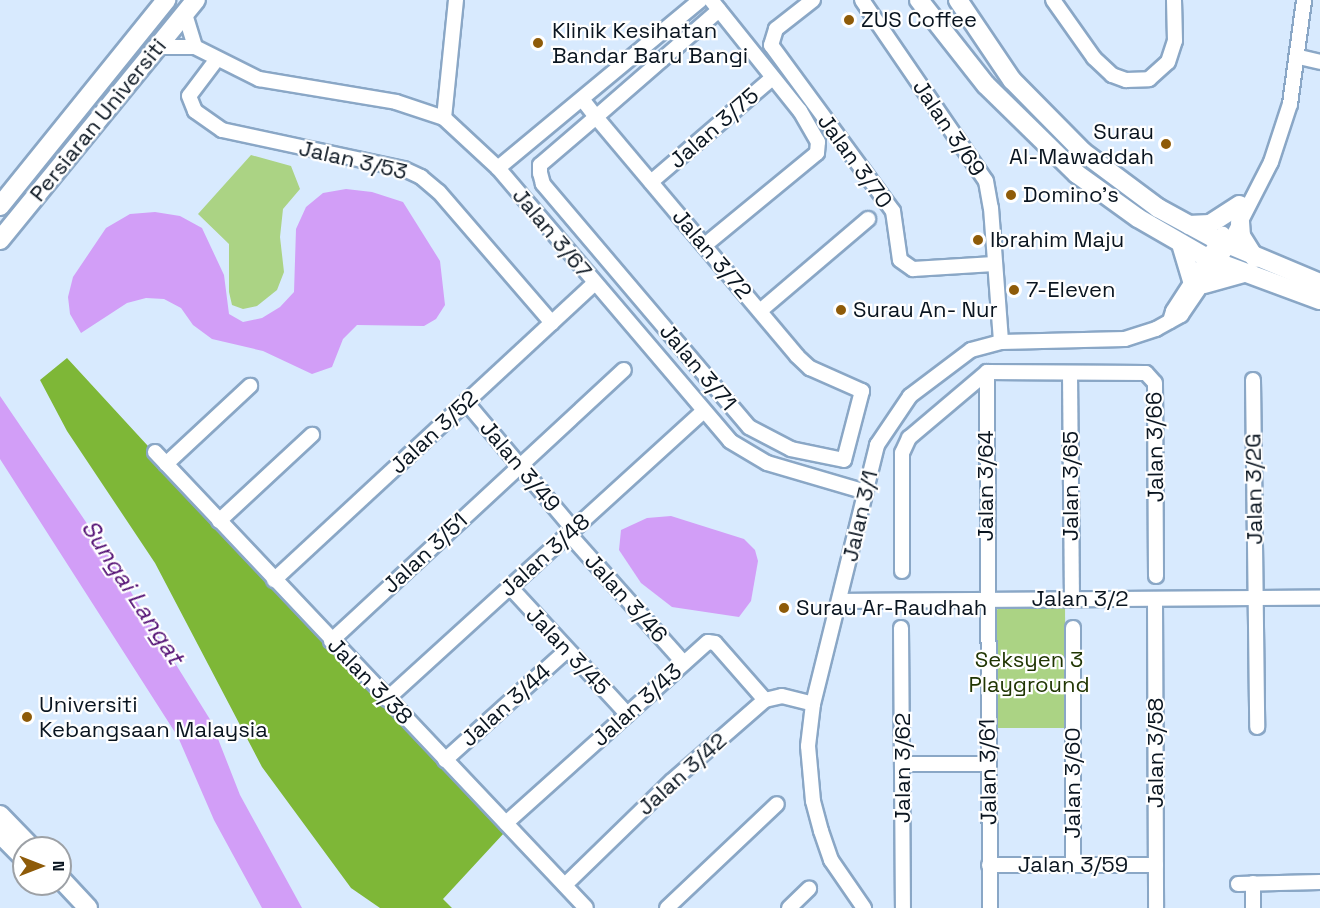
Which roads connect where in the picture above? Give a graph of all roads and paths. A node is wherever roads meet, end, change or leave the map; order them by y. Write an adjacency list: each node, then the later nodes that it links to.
1 (166, 0): 24 (main road, Persiaran Universiti)
2 (456, 0): 21 (street)
3 (700, 0): 19 (street)
4 (813, 0): 34 (street, Jalan 3/70)
5 (862, 0): 34 (street, Jalan 3/69)
6 (919, 0): 29 (main road)
7 (958, 0): 27 (main road)
8 (1053, 0): 9 (street)
9 (1174, 0)
10 (1304, 0): 15 (street, Jalan 3/1)
11 (715, 5): 18 (street); 20 (street)
12 (190, 7): 13 (main road, Persiaran Universiti); 14 (street)
13 (157, 47): 14 (street); 28 (main road, Persiaran Universiti)
14 (195, 47): 16 (street, Jalan 3/67)
15 (1299, 57): 17 (street); 25 (street, Jalan 3/1)
16 (217, 59): 21 (street, Jalan 3/67); 41 (street, Jalan 3/53)
17 (1320, 62)
18 (771, 79): 23 (street, Jalan 3/75); 31 (street, Jalan 3/75)
19 (582, 99): 20 (street, Jalan 3/72); 22 (street)
20 (596, 117): 23 (street, Jalan 3/72); 48 (street, Jalan 3/71)
21 (444, 118): 22 (street, Jalan 3/67)
22 (498, 168): 37 (street, Jalan 3/67)
23 (651, 182): 31 (street, Jalan 3/72)
24 (0, 206)
25 (1240, 214): 27 (main road); 30 (street, Jalan 3/1); 32 (main road)
26 (868, 219): 40 (street)
27 (1189, 225): 30 (main road)
28 (3, 236)
29 (1181, 244): 33 (main road); 38 (main road)
30 (1224, 244): 32 (main road); 33 (street, Jalan 3/1)
31 (705, 245): 40 (street, Jalan 3/72)
32 (1255, 258): 36 (main road)
33 (1213, 261): 35 (main road); 38 (street, Jalan 3/1)
34 (994, 264): 42 (street, Jalan 3/69)
35 (1244, 273): 38 (main road); 39 (main road)
36 (1320, 283)
37 (594, 284): 41 (street, Jalan 3/52); 50 (street, Jalan 3/67)
38 (1198, 284): 42 (street, Jalan 3/1)
39 (1320, 300)
40 (760, 311): 48 (street, Jalan 3/72)
41 (552, 323): 49 (street, Jalan 3/52)
42 (1000, 342): 55 (street, Jalan 3/1)
43 (624, 370): 54 (street, Jalan 3/51)
44 (987, 372): 45 (street, Jalan 3/66); 58 (street); 66 (street, Jalan 3/64)
45 (1070, 373): 59 (street, Jalan 3/66); 64 (street, Jalan 3/65)
46 (1253, 380): 62 (street, Jalan 3/2G)
47 (250, 386): 53 (street)
48 (858, 386)
49 (466, 402): 54 (street, Jalan 3/49); 60 (street, Jalan 3/52)
50 (703, 411): 55 (street, Jalan 3/67); 57 (street, Jalan 3/48)
51 (312, 435): 56 (street)
52 (155, 452): 53 (street, Jalan 3/38)
53 (166, 464): 56 (street, Jalan 3/38)
54 (520, 466): 57 (street, Jalan 3/49); 70 (street, Jalan 3/51)
55 (866, 492): 67 (street, Jalan 3/1)
56 (219, 521): 60 (street, Jalan 3/38)
57 (571, 531): 61 (street, Jalan 3/48); 72 (street, Jalan 3/46)
58 (902, 571)
59 (1156, 576)
60 (274, 580): 70 (street, Jalan 3/38)
61 (510, 587): 71 (street, Jalan 3/45); 73 (street, Jalan 3/48)
62 (1255, 598): 63 (street, Jalan 3/2); 65 (street, Jalan 3/2); 77 (street, Jalan 3/2G)
63 (1320, 598)
64 (1072, 599): 65 (street, Jalan 3/2); 66 (street, Jalan 3/2)
65 (1155, 599): 89 (street, Jalan 3/58)
66 (985, 600): 67 (street, Jalan 3/2); 80 (street, Jalan 3/61)
67 (839, 601): 75 (street, Jalan 3/1)
68 (901, 628): 79 (street, Jalan 3/62)
69 (1073, 628): 88 (street, Jalan 3/60)
70 (331, 640): 73 (street, Jalan 3/38)
71 (567, 650): 76 (street, Jalan 3/45); 78 (street, Jalan 3/44)
72 (684, 663): 74 (street, Jalan 3/43); 76 (street, Jalan 3/43)
73 (387, 699): 78 (street, Jalan 3/38)
74 (765, 700): 75 (street); 93 (street, Jalan 3/42)
75 (813, 704): 102 (street, Jalan 3/1)
76 (627, 714): 83 (street, Jalan 3/43)
77 (1257, 727)
78 (445, 760): 83 (street, Jalan 3/38)
79 (903, 764): 80 (street); 103 (street, Jalan 3/62)
80 (987, 764): 87 (street, Jalan 3/61)
81 (777, 804): 100 (street)
82 (0, 815): 85 (main road)
83 (506, 823): 93 (street, Jalan 3/38)
84 (0, 834): 86 (main road)
85 (20, 836)
86 (12, 846)
87 (989, 865): 88 (street, Jalan 3/59); 104 (street, Jalan 3/61)
88 (1073, 865): 89 (street, Jalan 3/59)
89 (1156, 865): 105 (street, Jalan 3/58)
90 (1320, 882): 91 (street)
91 (1253, 883): 92 (street); 106 (street)
92 (1238, 884)
93 (565, 885): 99 (street, Jalan 3/38)
94 (809, 889): 101 (street)
95 (72, 891): 98 (main road)
96 (60, 896): 97 (main road)
97 (71, 908)
98 (88, 908)
99 (586, 908)
100 (667, 908)
101 (789, 908)
102 (864, 908)
103 (903, 908)
104 (990, 908)
105 (1156, 908)
106 (1253, 908)

